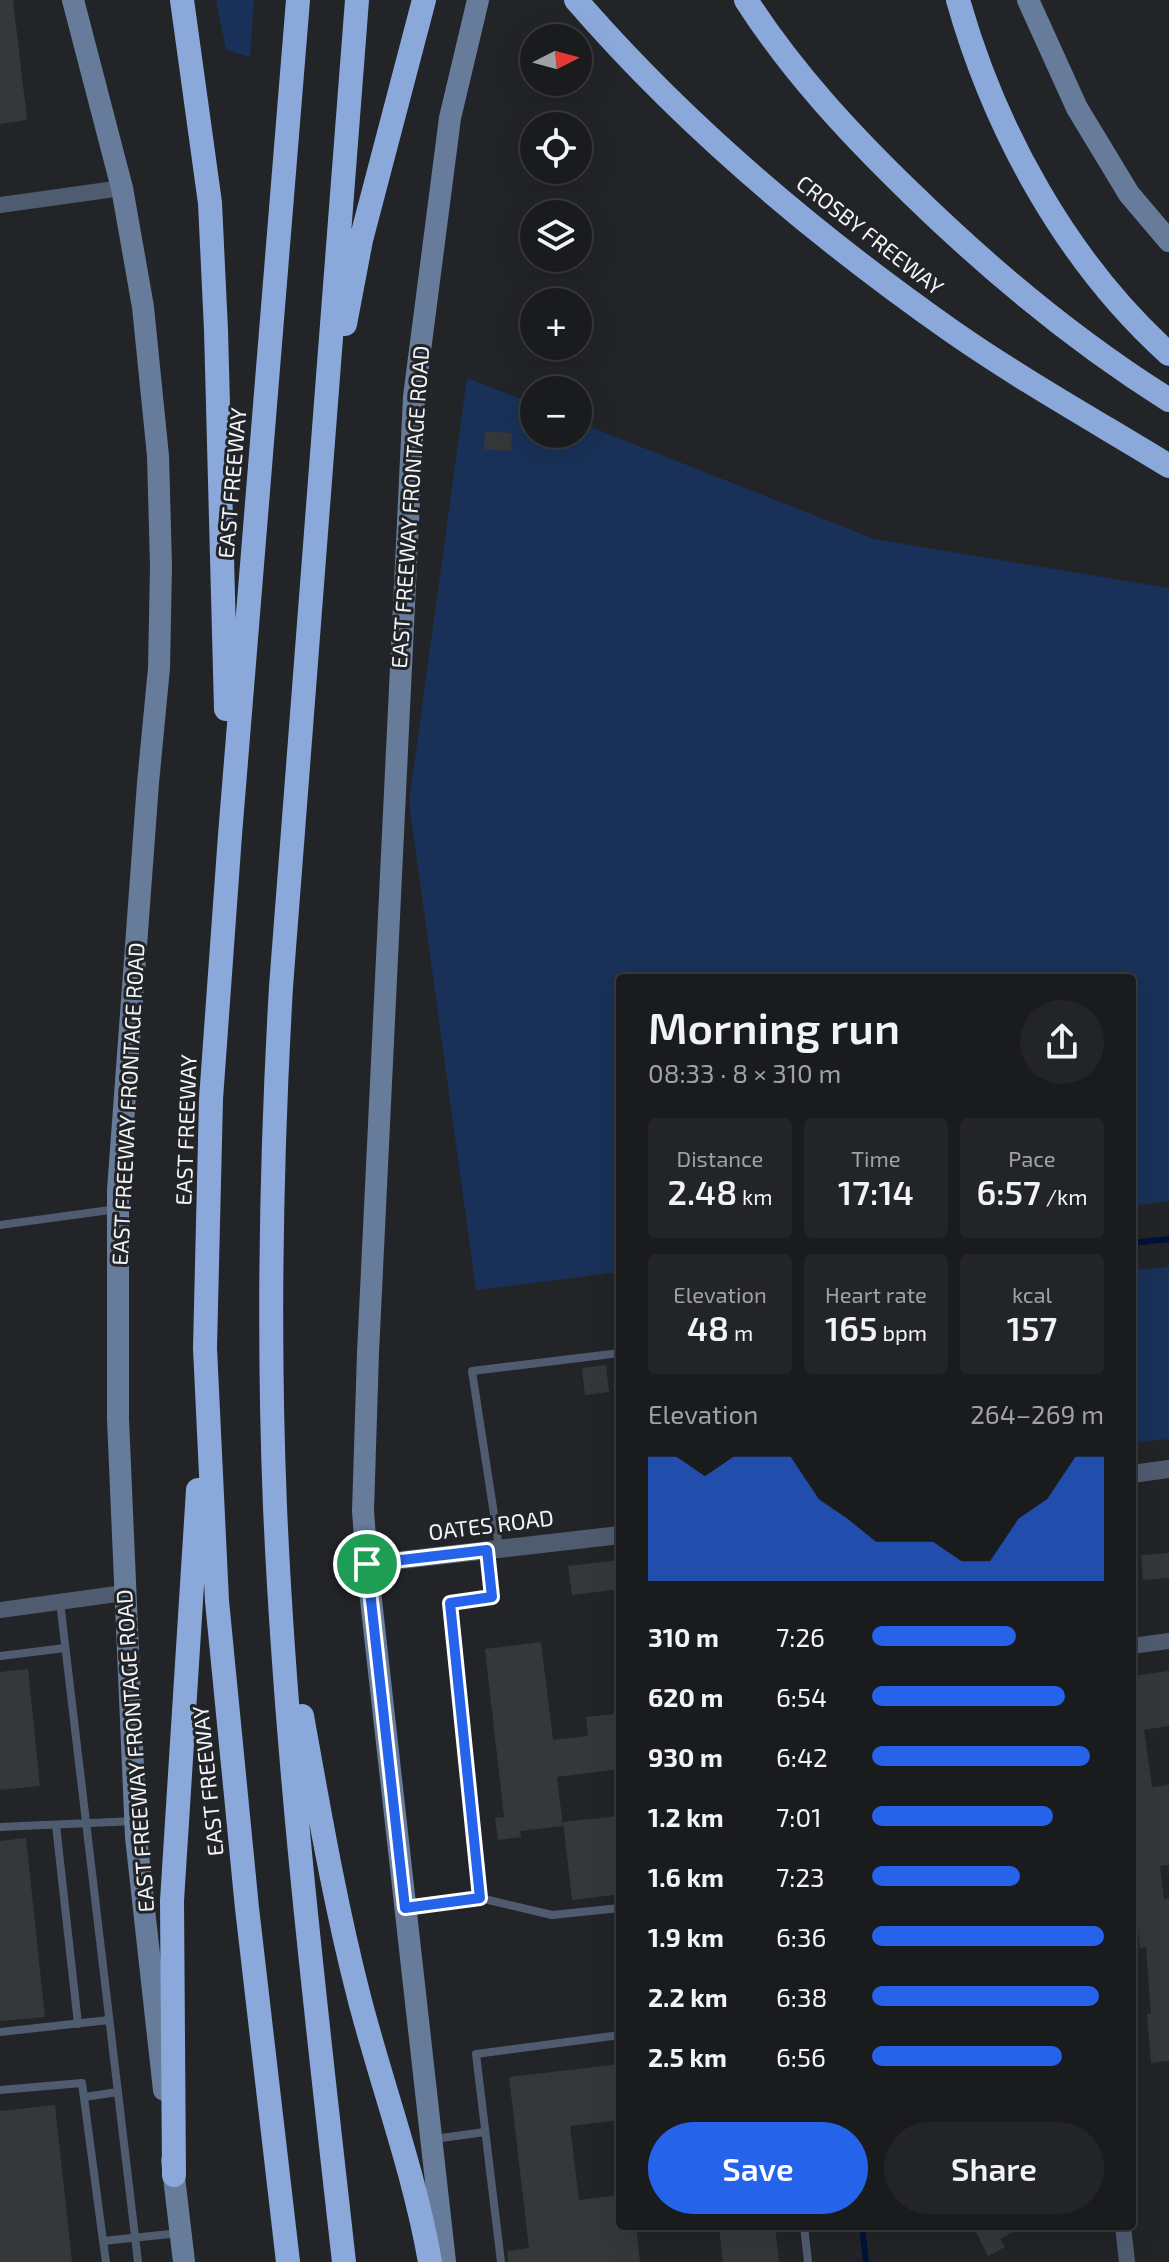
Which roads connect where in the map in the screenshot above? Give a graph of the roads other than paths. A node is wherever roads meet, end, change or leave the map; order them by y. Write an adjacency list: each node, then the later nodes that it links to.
1 (73, 0): 11 (main road, EAST FREEWAY FRONTAGE ROAD)
2 (182, 0): 18 (highway)
3 (298, 0): 18 (highway, EAST FREEWAY)
4 (357, 0): 17 (highway)
5 (424, 0): 17 (highway)
6 (478, 0): 27 (main road, EAST FREEWAY FRONTAGE ROAD)
7 (746, 0): 15 (highway)
8 (958, 0): 14 (highway)
9 (1028, 0): 13 (main road)
10 (579, 3): 16 (highway, CROSBY FREEWAY)
11 (122, 188): 12 (street); 19 (main road, EAST FREEWAY FRONTAGE ROAD)
12 (0, 205)
13 (1169, 241)
14 (1169, 354)
15 (1169, 400)
16 (1169, 466)
17 (314, 548): 29 (highway)
18 (230, 835): 21 (highway, EAST FREEWAY)
19 (118, 1209): 20 (lane); 28 (main road, EAST FREEWAY FRONTAGE ROAD)
20 (0, 1225)
21 (205, 1348): 52 (highway); 61 (highway, EAST FREEWAY)
22 (616, 1353): 26 (lane)
23 (1169, 1469): 24 (street)
24 (1136, 1473)
25 (616, 1535): 26 (street, OATES ROAD)
26 (493, 1549): 27 (street, OATES ROAD); 40 (lane)
27 (367, 1564): 41 (main road, EAST FREEWAY FRONTAGE ROAD)
28 (124, 1593): 30 (street); 36 (main road, EAST FREEWAY FRONTAGE ROAD)
29 (280, 1593): 62 (highway); 63 (highway)
30 (60, 1602): 31 (street); 34 (lane)
31 (0, 1610)
32 (1169, 1641): 33 (street)
33 (1136, 1645)
34 (65, 1648): 35 (lane); 37 (lane)
35 (0, 1656)
36 (135, 1821): 37 (lane); 52 (main road, EAST FREEWAY FRONTAGE ROAD)
37 (86, 1824): 38 (lane); 43 (lane)
38 (56, 1825): 39 (lane); 44 (lane)
39 (0, 1827)
40 (480, 1898): 41 (lane); 42 (lane)
41 (405, 1908): 51 (main road, EAST FREEWAY FRONTAGE ROAD)
42 (616, 1908)
43 (109, 2020): 44 (lane); 48 (lane)
44 (78, 2024): 45 (lane)
45 (0, 2032)
46 (616, 2036): 50 (lane)
47 (0, 2090): 49 (lane)
48 (118, 2092): 49 (lane); 56 (lane)
49 (84, 2097): 57 (lane)
50 (485, 2132): 51 (lane); 65 (lane)
51 (431, 2139): 64 (main road, EAST FREEWAY FRONTAGE ROAD)
52 (174, 2175): 55 (main road, EAST FREEWAY FRONTAGE ROAD)
53 (804, 2230): 66 (lane)
54 (1123, 2230): 67 (street)
55 (181, 2233): 56 (lane); 60 (main road, EAST FREEWAY FRONTAGE ROAD)
56 (135, 2237): 57 (lane); 59 (lane)
57 (103, 2241): 58 (lane)
58 (106, 2262)
59 (138, 2262)
60 (184, 2262)
61 (288, 2262)
62 (344, 2262)
63 (430, 2262)
64 (445, 2262)
65 (501, 2262)
66 (808, 2262)
67 (1127, 2262)

